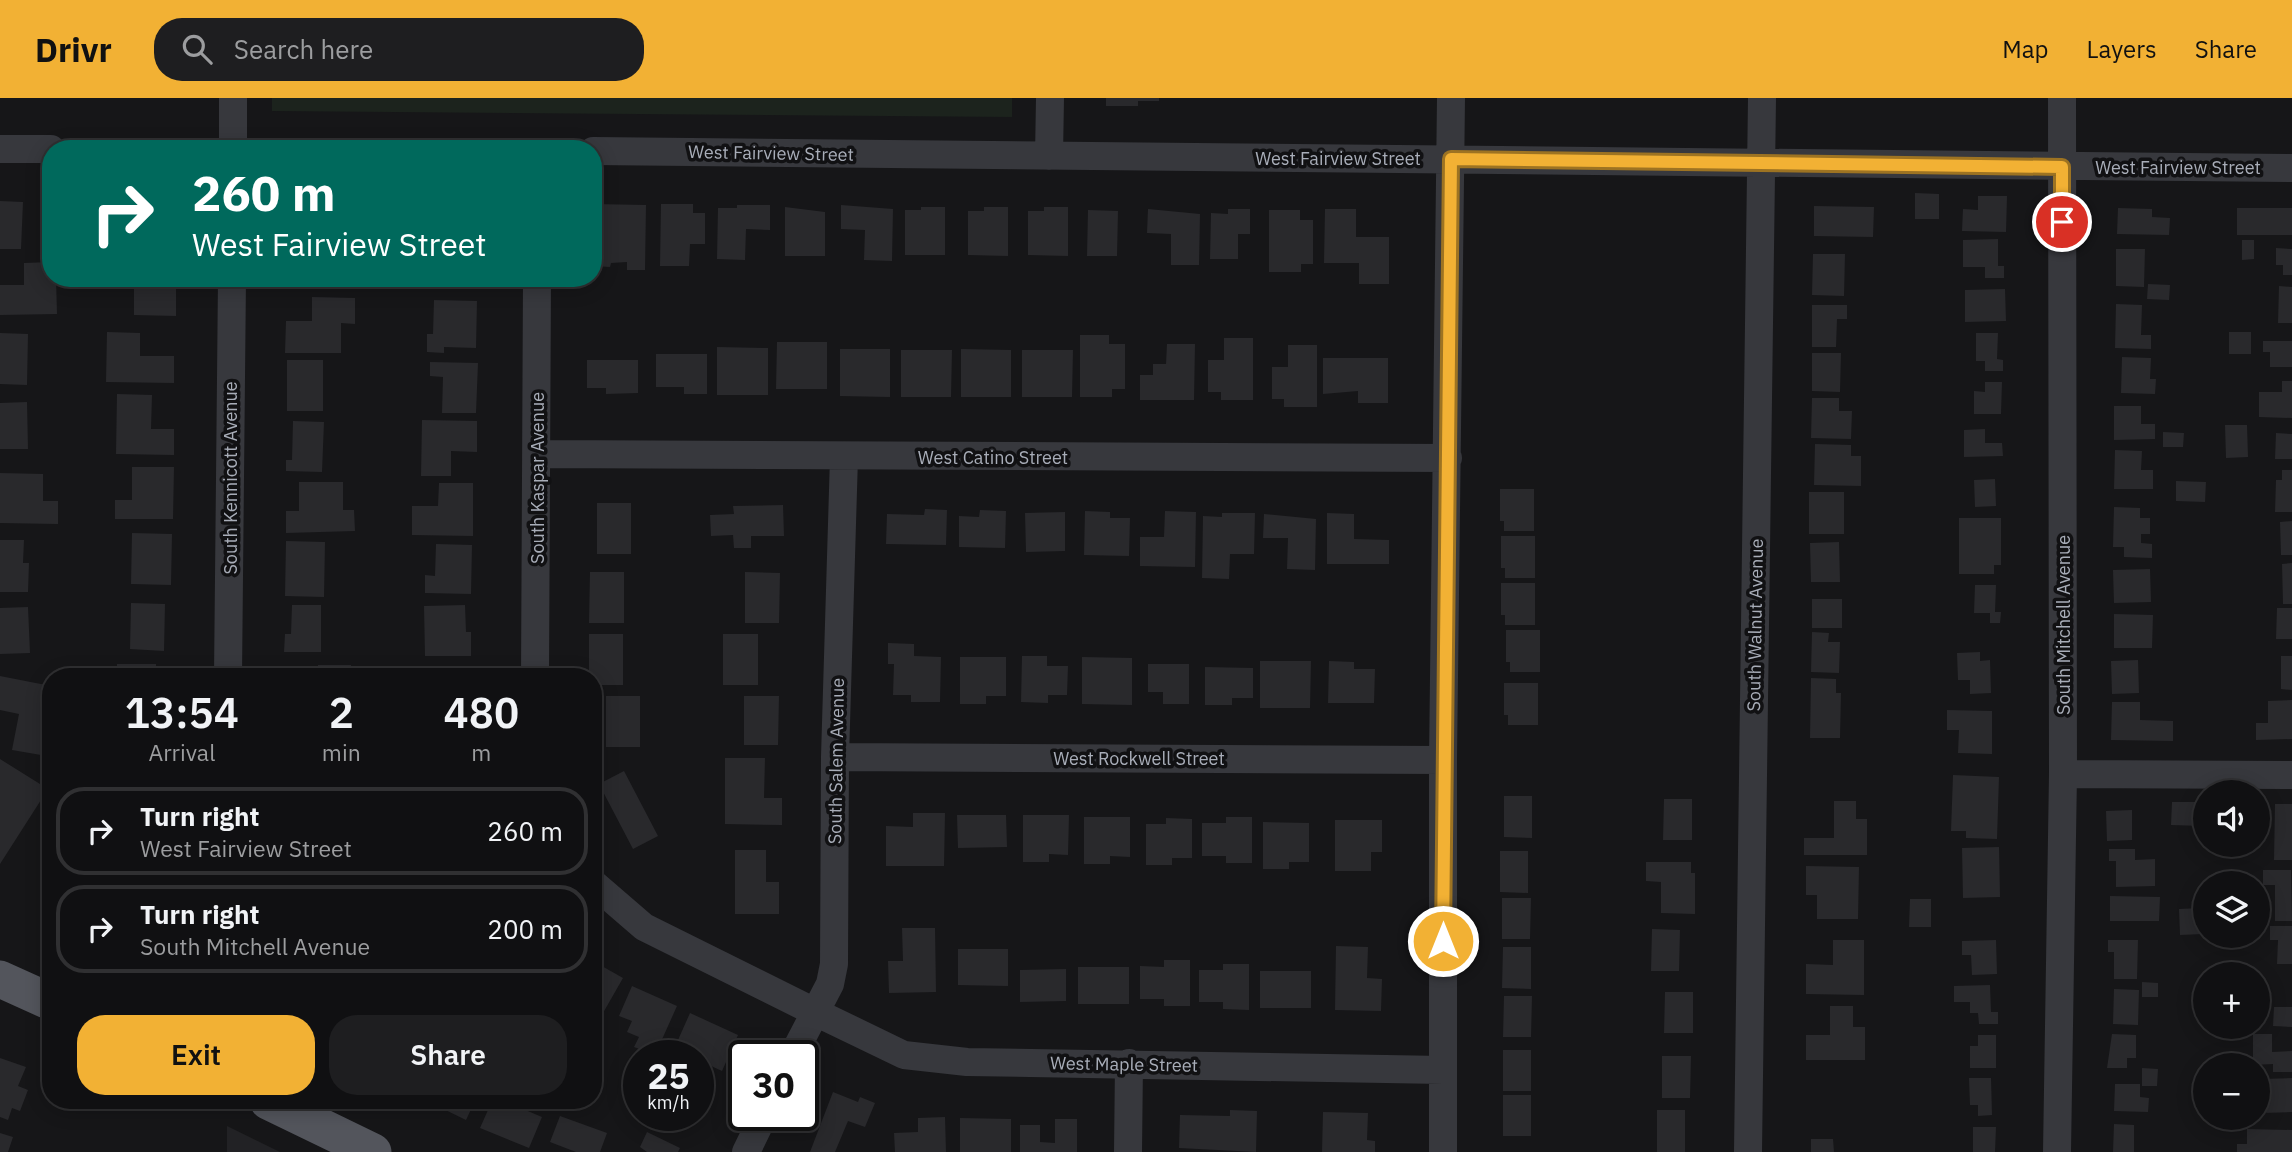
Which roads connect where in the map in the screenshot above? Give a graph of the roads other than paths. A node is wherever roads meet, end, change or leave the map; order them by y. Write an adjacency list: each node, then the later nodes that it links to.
1 (233, 98): 6 (street)
2 (1049, 98): 10 (street)
3 (1451, 98): 11 (street)
4 (1762, 98): 12 (street, South Walnut Avenue)
5 (2063, 98): 13 (street, South Mitchell Avenue)
6 (233, 140)
7 (0, 149): 8 (street)
8 (42, 149)
9 (602, 151): 10 (street, West Fairview Street)
10 (1049, 156): 11 (street, West Fairview Street)
11 (1451, 159): 12 (street, West Fairview Street); 19 (street)
12 (1762, 163): 13 (street, West Fairview Street); 39 (street, South Walnut Avenue)
13 (2062, 167): 14 (street, West Fairview Street); 24 (street, South Mitchell Avenue)
14 (2292, 168)
15 (232, 287): 20 (street, South Kennicott Avenue)
16 (537, 287): 17 (street, South Kaspar Avenue)
17 (538, 454): 18 (street, West Catino Street); 21 (street, South Kaspar Avenue)
18 (844, 457): 19 (street, West Catino Street); 22 (street, South Salem Avenue)
19 (1448, 458): 23 (street)
20 (228, 668)
21 (535, 668)
22 (835, 757): 23 (street, West Rockwell Street); 29 (street, South Salem Avenue)
23 (1443, 760): 32 (street)
24 (2063, 774): 25 (street); 40 (street, South Mitchell Avenue)
25 (2292, 775)
26 (602, 891): 29 (street)
27 (0, 979): 28 (main road)
28 (42, 998)
29 (814, 1012): 30 (street, South Salem Avenue); 31 (street, West Maple Street)
30 (800, 1040)
31 (1129, 1063): 32 (street, West Maple Street); 37 (street)
32 (1443, 1070): 38 (street)
33 (284, 1109): 35 (main road)
34 (756, 1131): 36 (street)
35 (373, 1152)
36 (746, 1152)
37 (1128, 1152)
38 (1443, 1152)
39 (1748, 1152)
40 (2057, 1152)

